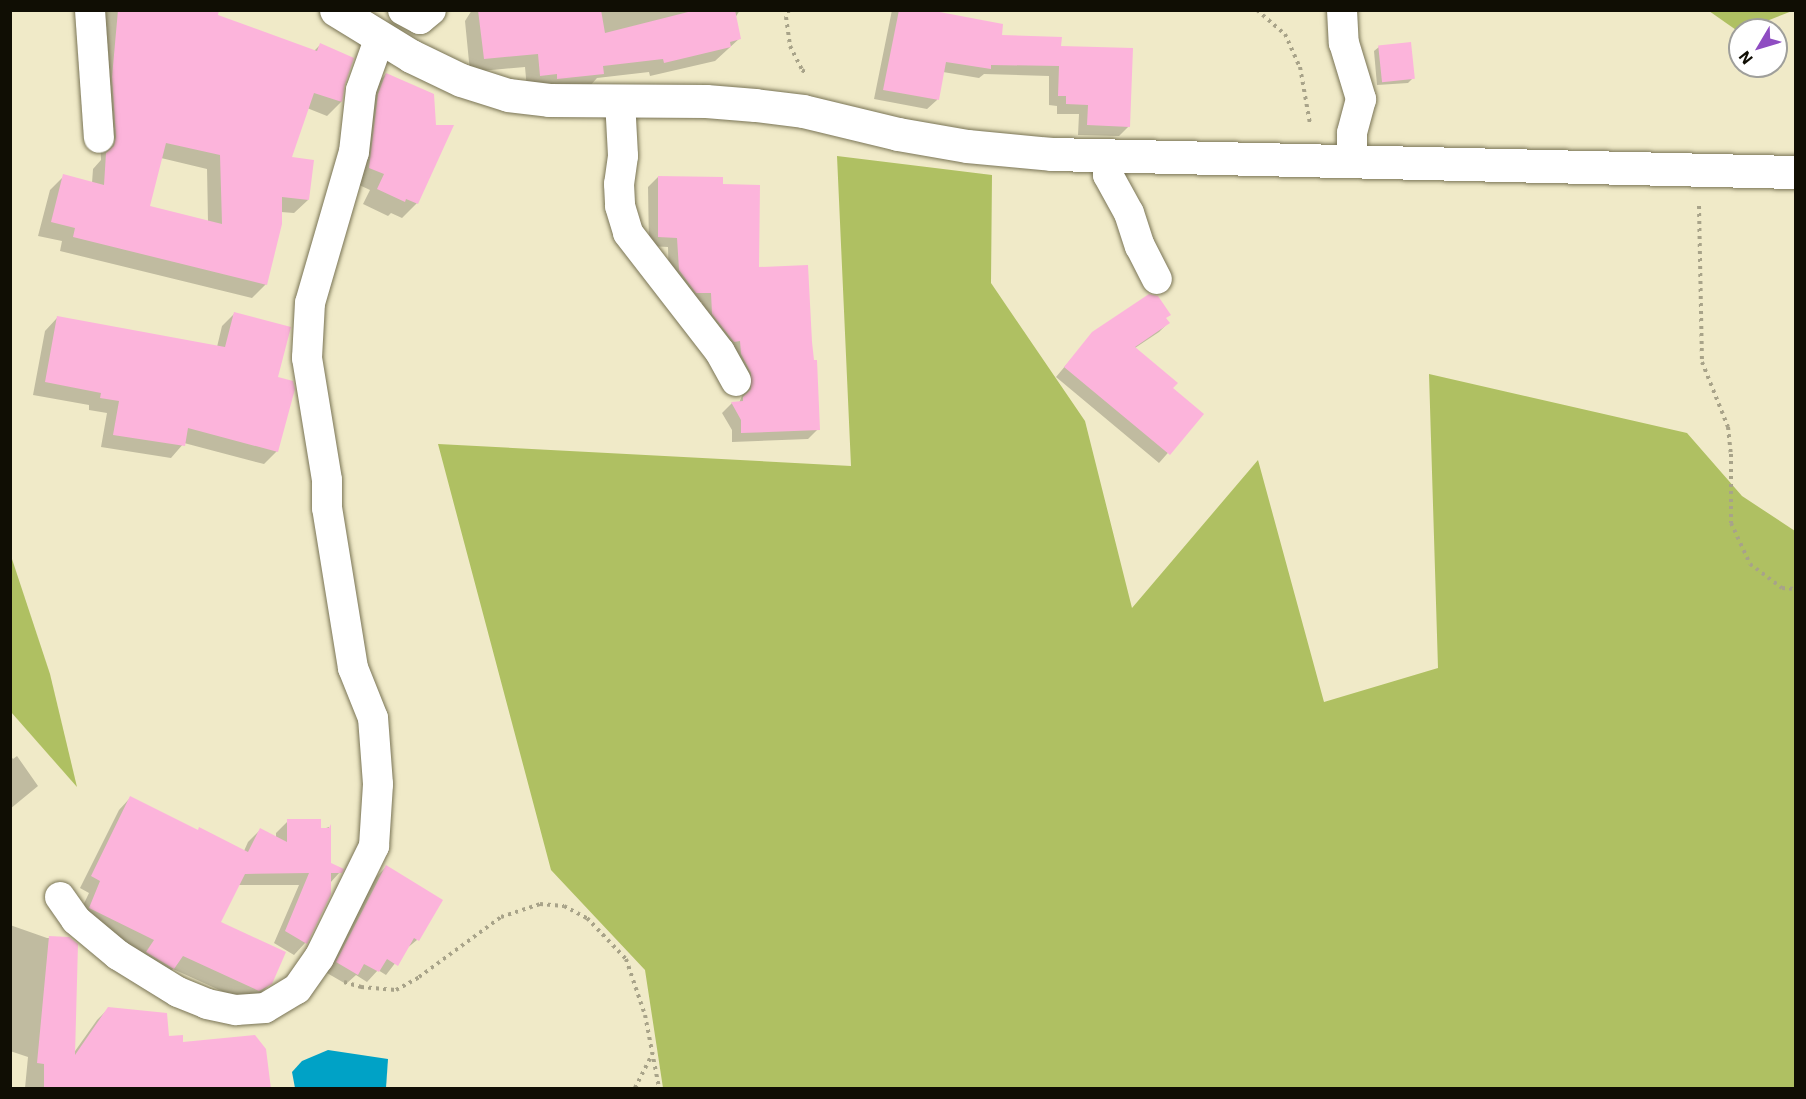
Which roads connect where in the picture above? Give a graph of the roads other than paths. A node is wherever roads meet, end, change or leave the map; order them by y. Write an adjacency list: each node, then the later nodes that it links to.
1 (90, 10): 8 (street)
2 (336, 10): 6 (street)
3 (403, 10): 4 (street)
4 (431, 10)
5 (1342, 10): 10 (street)
6 (380, 37): 7 (street); 14 (street)
7 (620, 100): 9 (street); 13 (street)
8 (99, 138)
9 (1108, 156): 10 (street); 12 (street)
10 (1352, 161): 11 (street)
11 (1796, 172)
12 (1157, 279)
13 (736, 381)
14 (60, 897)

